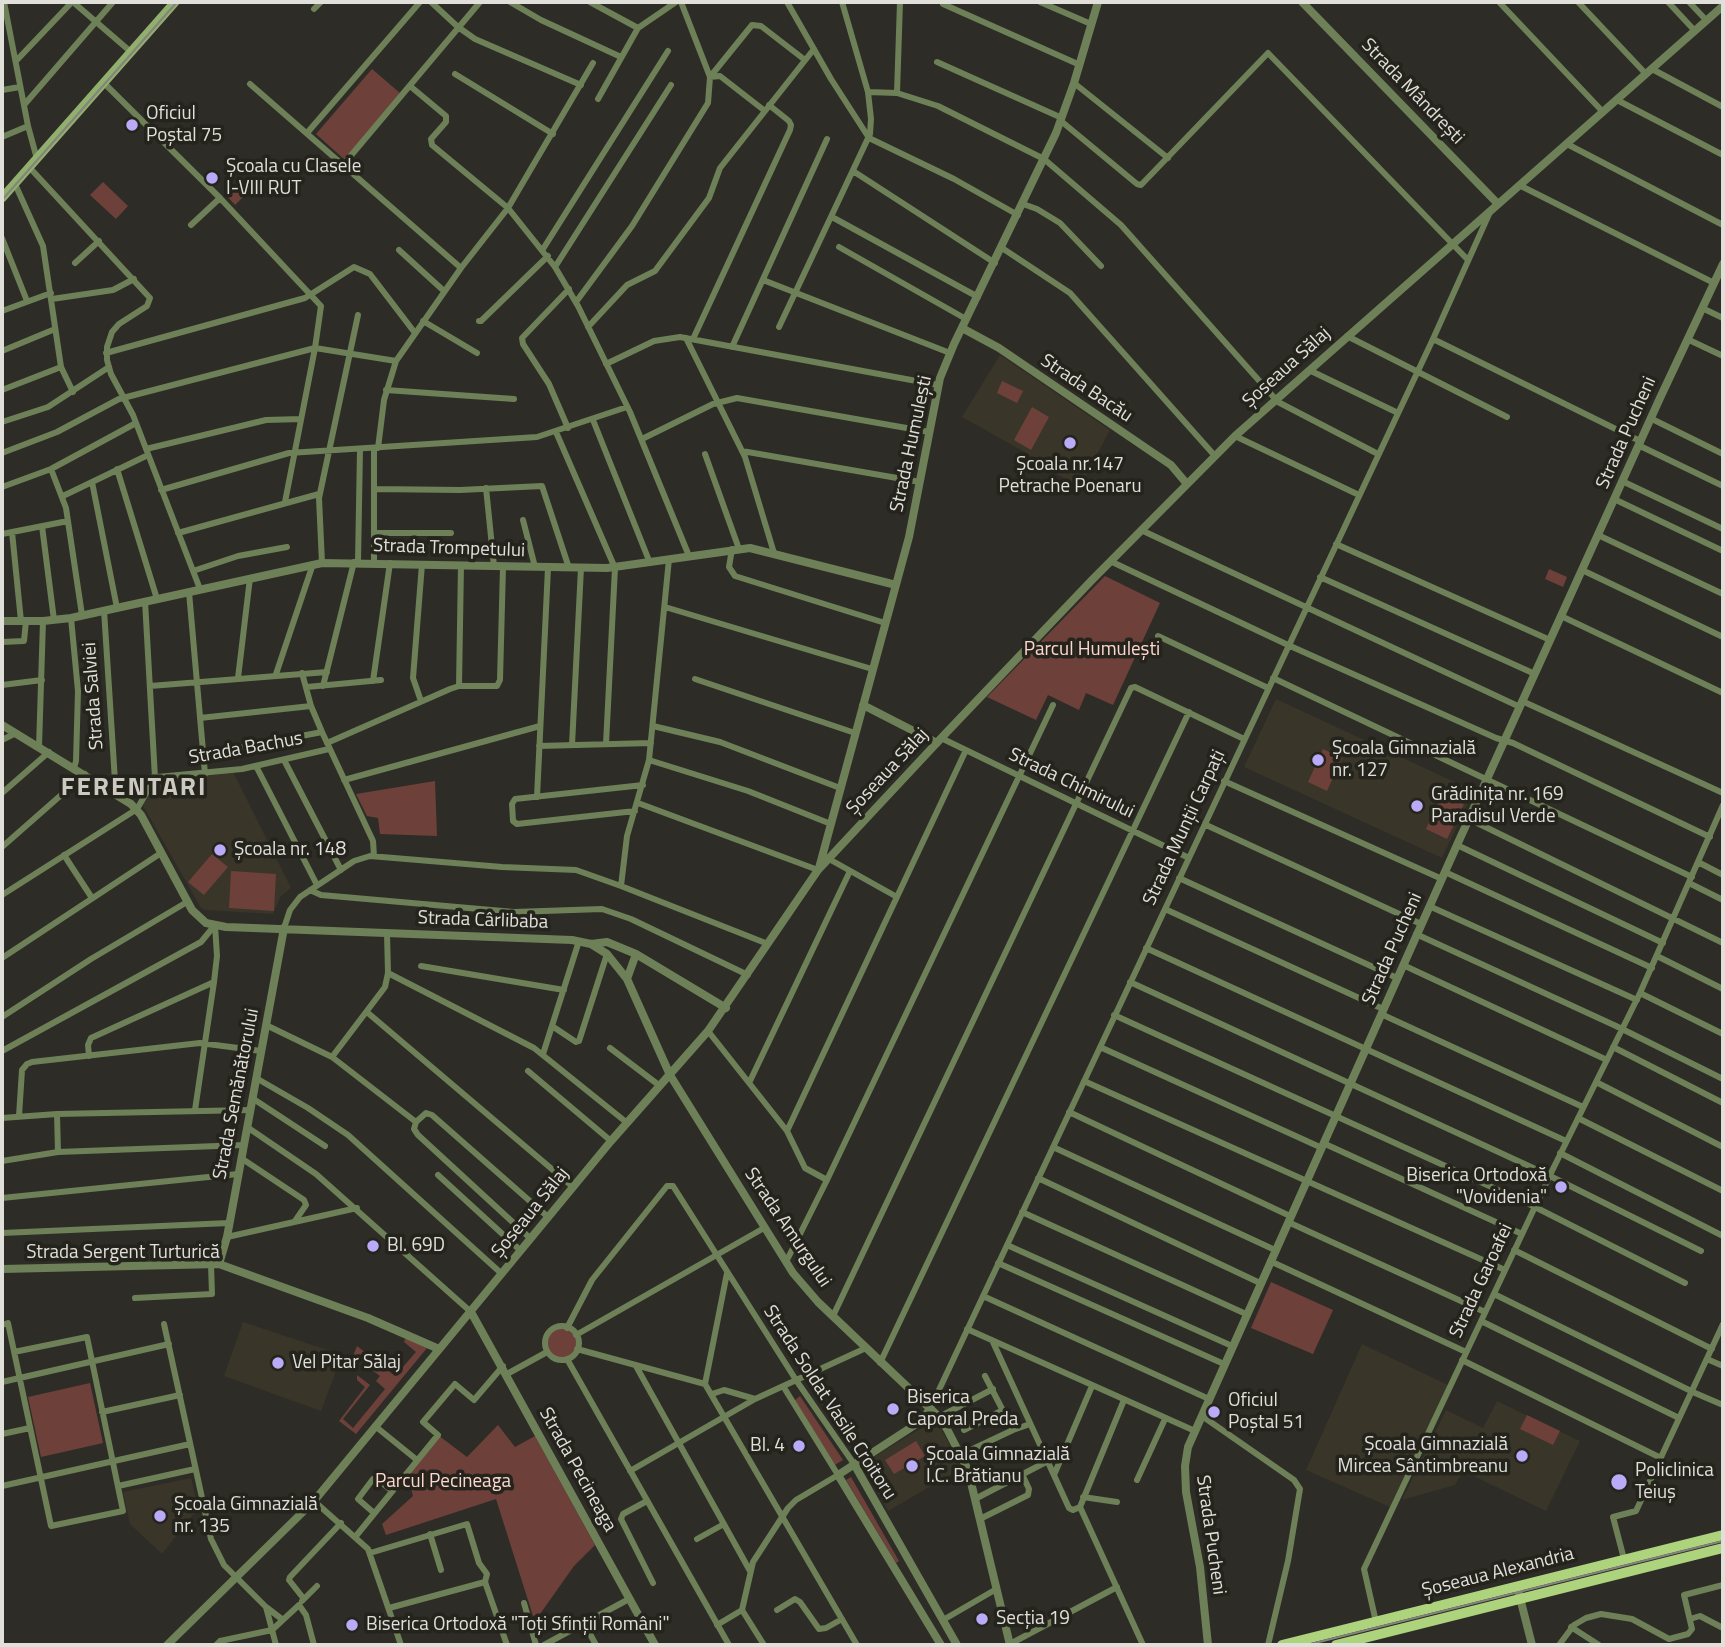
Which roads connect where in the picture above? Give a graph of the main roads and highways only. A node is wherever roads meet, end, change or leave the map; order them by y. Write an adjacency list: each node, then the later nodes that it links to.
1 (176, 2): 2 (main road)
2 (2, 198)
3 (1723, 1535): 6 (main road, Șoseaua Alexandria)
4 (1723, 1548): 5 (main road, Șoseaua Alexandria)
5 (1377, 1640): 7 (main road, Șoseaua Alexandria)
6 (1282, 1645)
7 (1336, 1645)

